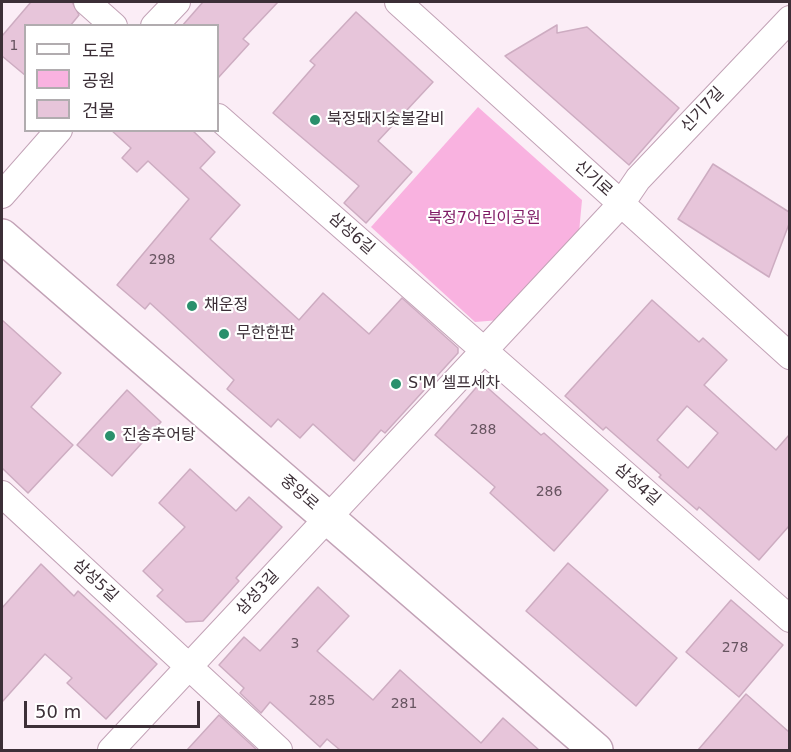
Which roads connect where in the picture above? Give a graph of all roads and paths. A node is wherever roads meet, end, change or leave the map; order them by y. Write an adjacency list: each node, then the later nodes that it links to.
1 (87, 2): 5 (street)
2 (177, 2): 6 (street)
3 (398, 2): 10 (street, 신기로)
4 (789, 19): 10 (street, 신기7길)
5 (112, 24)
6 (155, 24)
7 (219, 118): 12 (street, 삼성6길)
8 (56, 132): 9 (street)
9 (2, 195)
10 (621, 204): 12 (street); 13 (street, 신기로)
11 (2, 236): 15 (street, 중앙로)
12 (485, 351): 15 (street); 16 (street, 삼성4길)
13 (789, 356)
14 (2, 494): 17 (street, 삼성5길)
15 (327, 518): 17 (street, 삼성3길); 20 (street, 중앙로)
16 (789, 619)
17 (188, 667): 18 (street, 삼성3길); 19 (street)
18 (111, 750)
19 (279, 750)
20 (596, 750)

